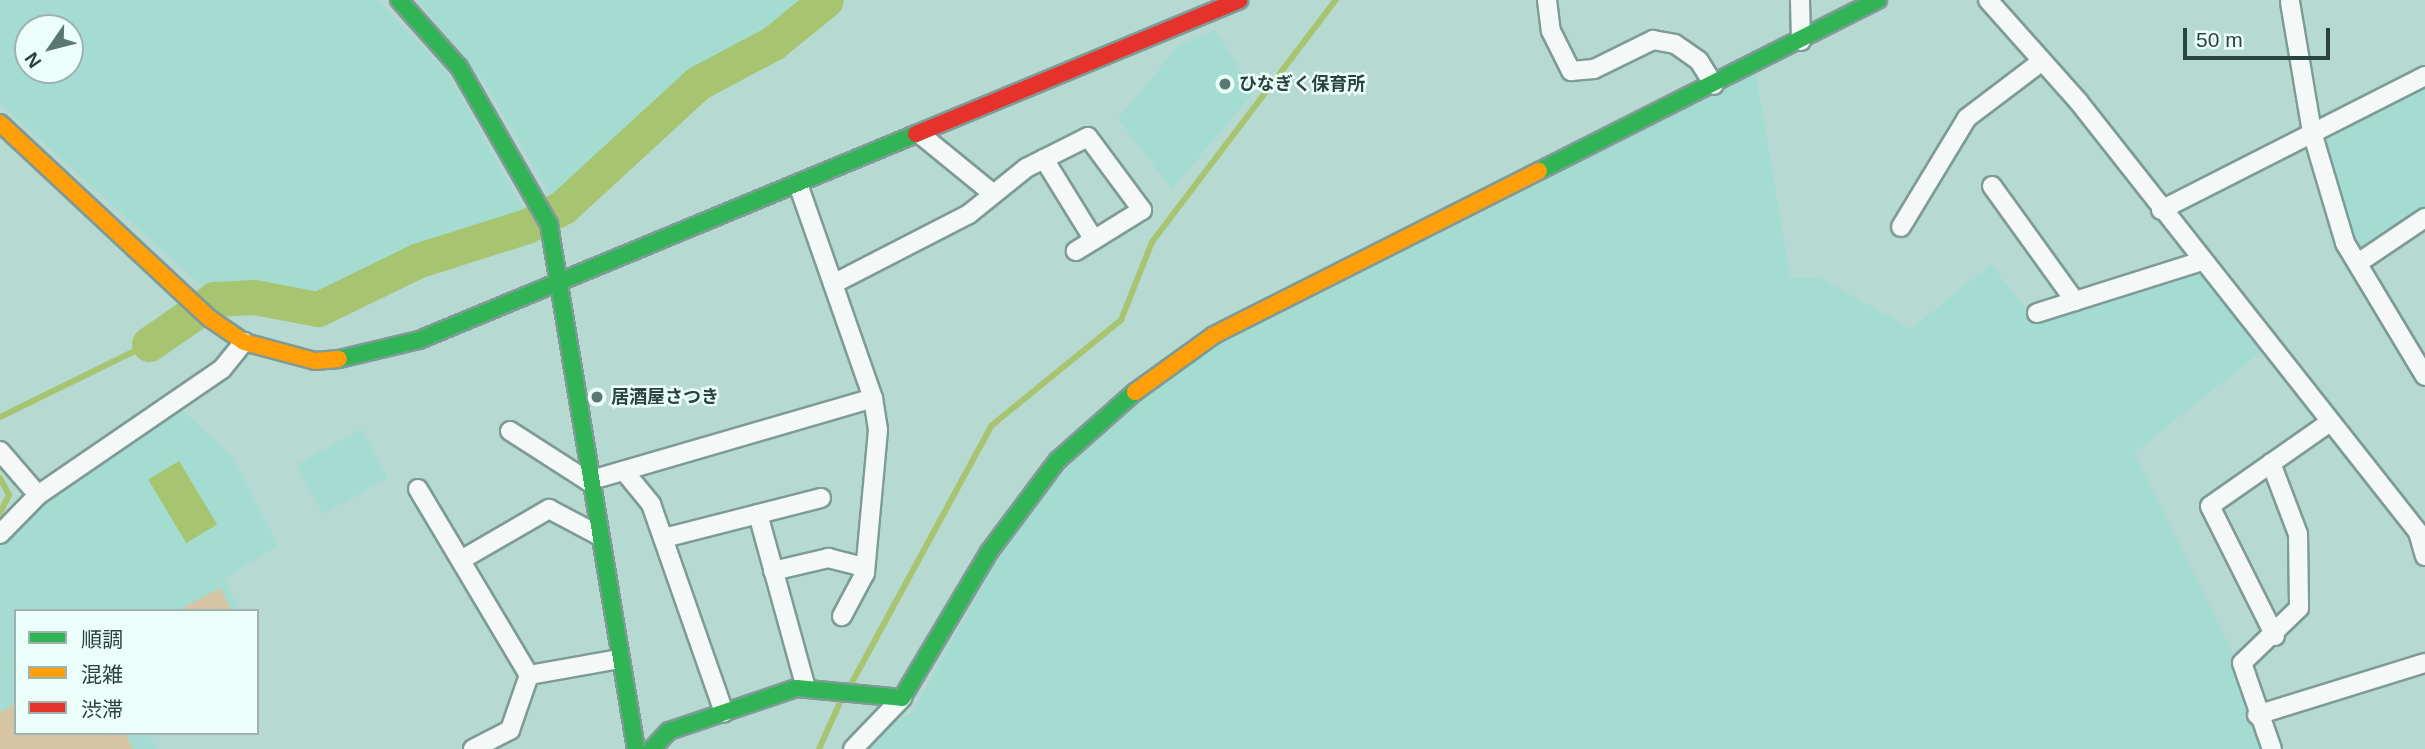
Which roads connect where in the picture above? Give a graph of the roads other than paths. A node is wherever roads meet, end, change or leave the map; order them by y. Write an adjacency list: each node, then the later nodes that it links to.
1 (400, 0): 26 (street)
2 (1239, 0): 14 (street)
3 (1547, 0): 11 (street)
4 (1800, 0): 8 (street)
5 (1878, 0): 8 (street)
6 (1988, 0): 9 (street)
7 (2290, 2): 13 (street)
8 (1801, 41): 11 (street)
9 (2042, 61): 19 (street); 21 (street)
10 (2425, 76): 13 (street)
11 (1714, 85): 57 (street)
12 (0, 123): 30 (street)
13 (2312, 132): 19 (street); 25 (street)
14 (921, 135): 16 (street); 18 (street)
15 (1044, 159): 18 (street); 22 (street); 22 (street)
16 (799, 184): 26 (street); 27 (street)
17 (1992, 186): 28 (street)
18 (991, 192): 27 (street)
19 (2161, 210): 24 (street)
20 (2425, 218): 25 (street)
21 (1901, 227)
22 (1094, 240): 23 (street)
23 (1076, 251)
24 (2199, 262): 28 (street); 33 (street)
25 (2358, 263): 31 (street)
26 (563, 279): 30 (street); 38 (street)
27 (833, 284): 32 (street)
28 (2075, 301): 29 (street)
29 (2037, 313)
30 (244, 342): 40 (street)
31 (2425, 376)
32 (873, 398): 37 (street); 49 (street)
33 (2330, 422): 36 (street); 43 (street)
34 (510, 431): 38 (street)
35 (0, 451): 40 (street)
36 (2271, 463): 52 (street); 52 (street)
37 (624, 471): 38 (street); 46 (street)
38 (588, 481): 45 (street)
39 (418, 489): 48 (street)
40 (38, 495): 44 (street)
41 (821, 498): 42 (street)
42 (758, 514): 46 (street); 50 (street)
43 (2421, 531): 47 (street)
44 (0, 534)
45 (598, 535): 48 (street); 53 (street)
46 (664, 538): 58 (street)
47 (2425, 555)
48 (461, 561): 55 (street)
49 (865, 567): 50 (street); 51 (street)
50 (773, 571): 56 (street)
51 (842, 616)
52 (2275, 636): 59 (street)
53 (620, 659): 55 (street); 61 (street)
54 (2425, 663): 59 (street)
55 (529, 675): 60 (street)
56 (806, 688): 57 (street); 58 (street)
57 (902, 698): 63 (street)
58 (724, 713): 62 (street)
59 (2257, 715): 64 (street)
60 (473, 749)
61 (636, 749)
62 (653, 749)
63 (853, 749)
64 (2272, 749)

